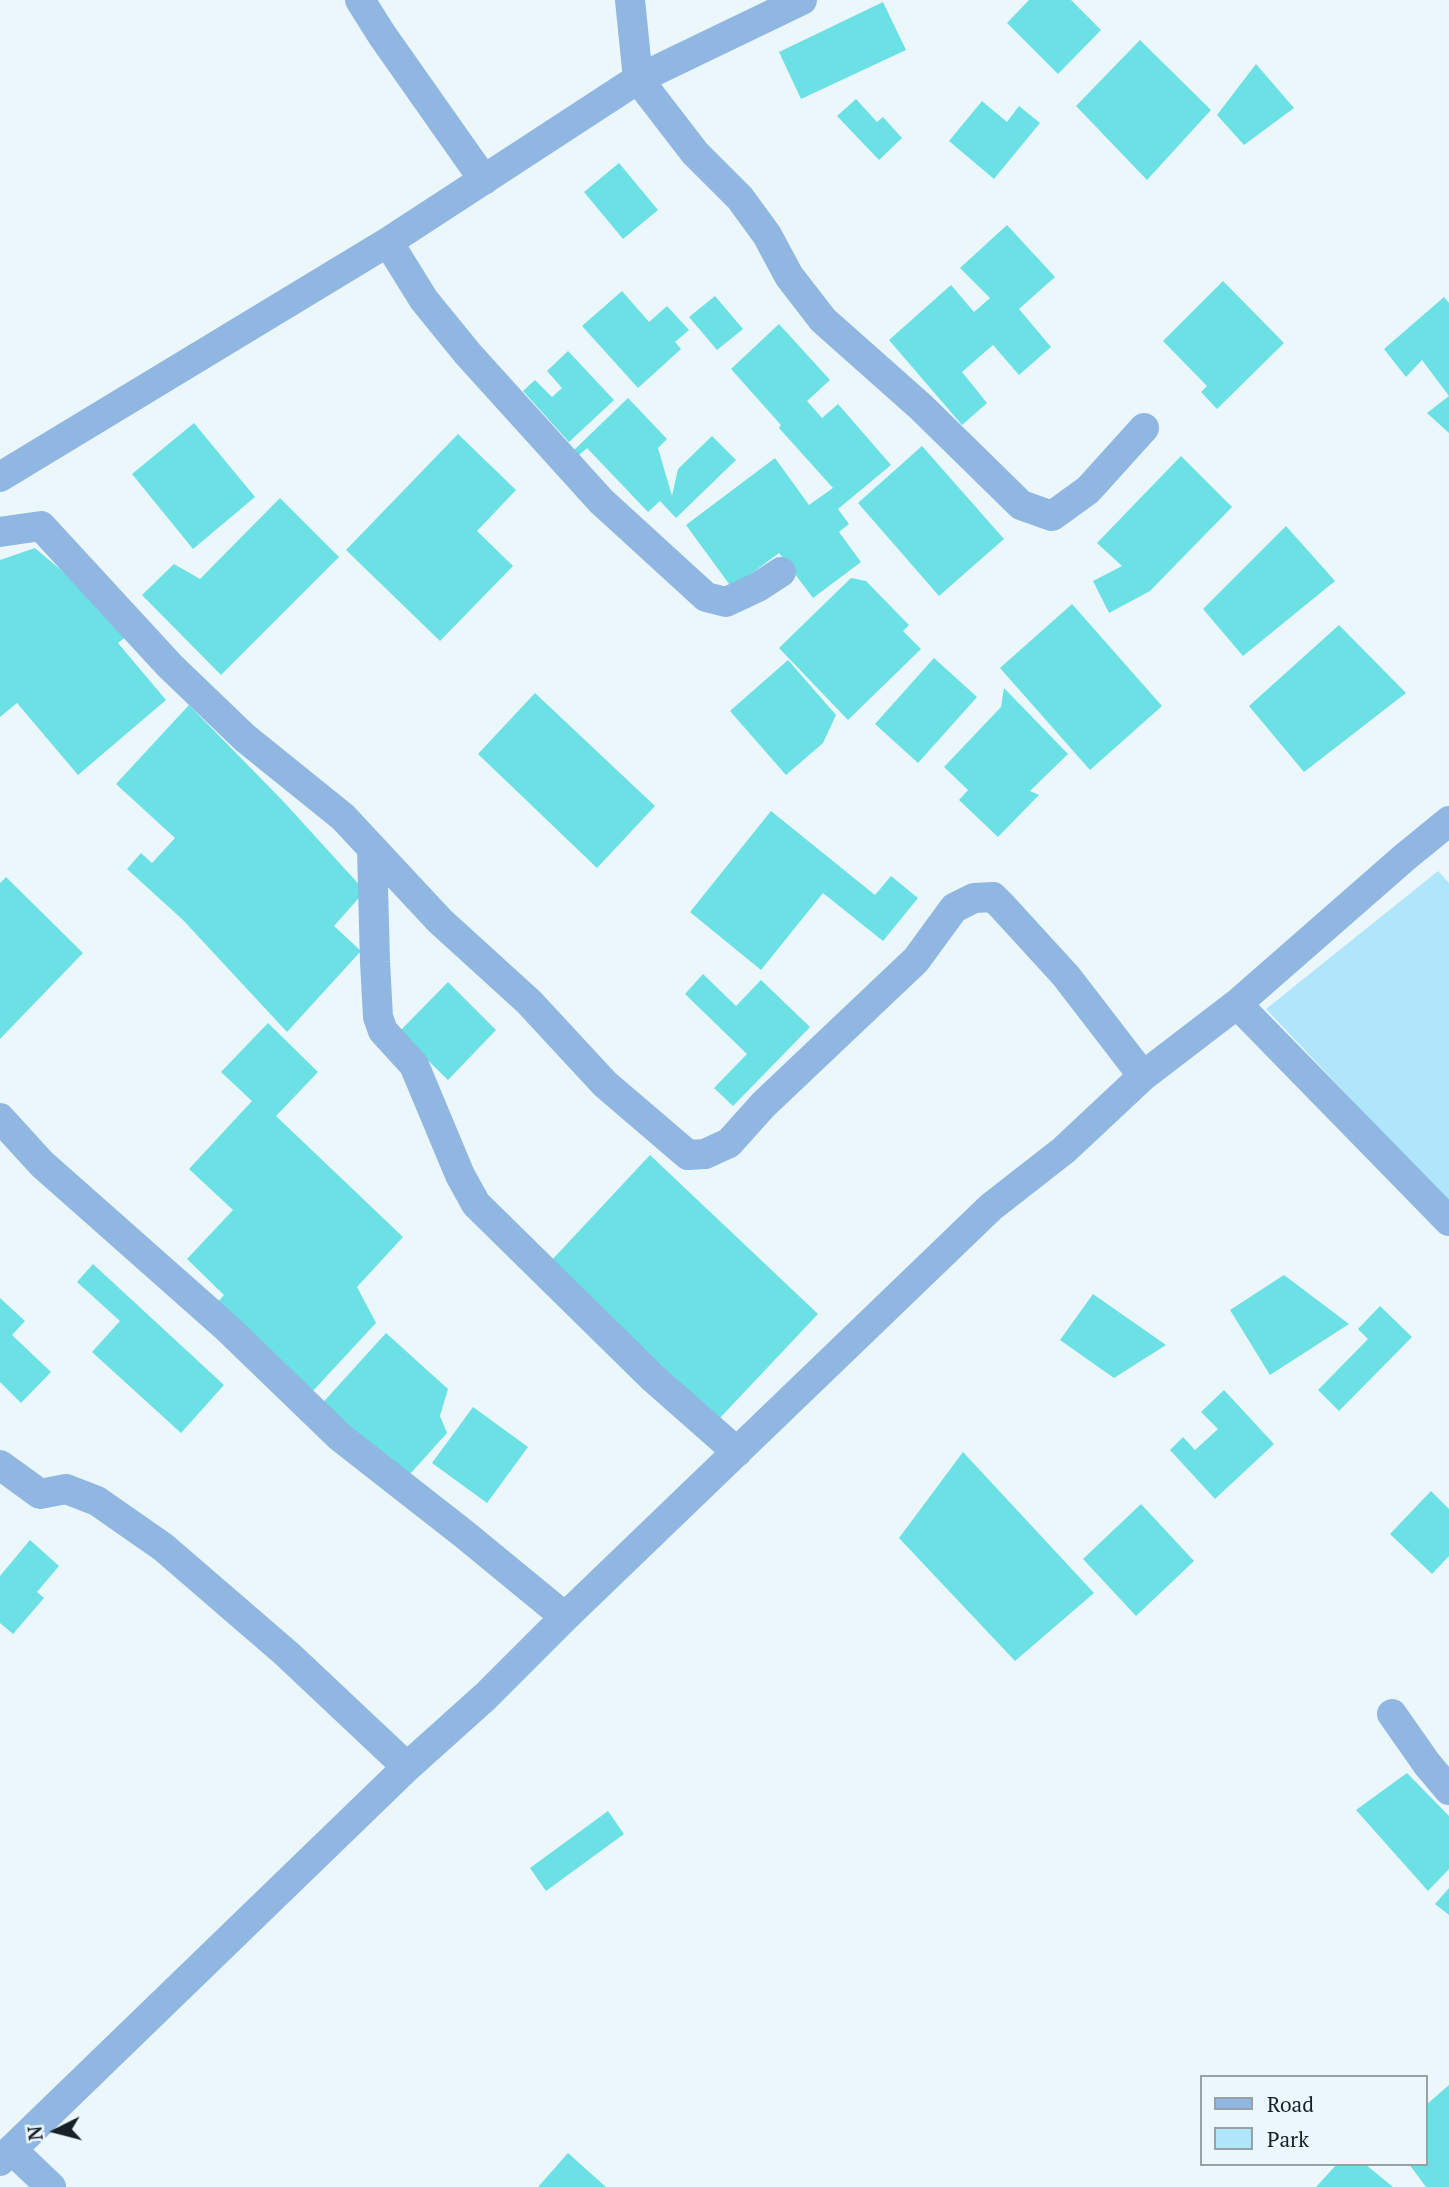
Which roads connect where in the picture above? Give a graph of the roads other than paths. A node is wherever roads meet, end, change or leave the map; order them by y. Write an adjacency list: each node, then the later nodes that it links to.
1 (360, 0): 5 (street)
2 (630, 0): 4 (street)
3 (802, 0): 4 (street)
4 (638, 79): 5 (street); 7 (street)
5 (484, 180): 6 (street)
6 (388, 242): 8 (street); 10 (street)
7 (1143, 428)
8 (0, 477)
9 (0, 532): 12 (street)
10 (781, 572)
11 (1449, 821): 13 (street)
12 (372, 849): 14 (street); 17 (street)
13 (1237, 1004): 14 (street); 16 (street)
14 (1143, 1076): 17 (street)
15 (0, 1118): 19 (street)
16 (1449, 1221)
17 (737, 1452): 19 (street)
18 (0, 1465): 21 (street)
19 (565, 1617): 21 (street)
20 (1392, 1714): 22 (street)
21 (407, 1767): 23 (street)
22 (1449, 1790)
23 (6, 2155): 24 (street)
24 (51, 2187)

